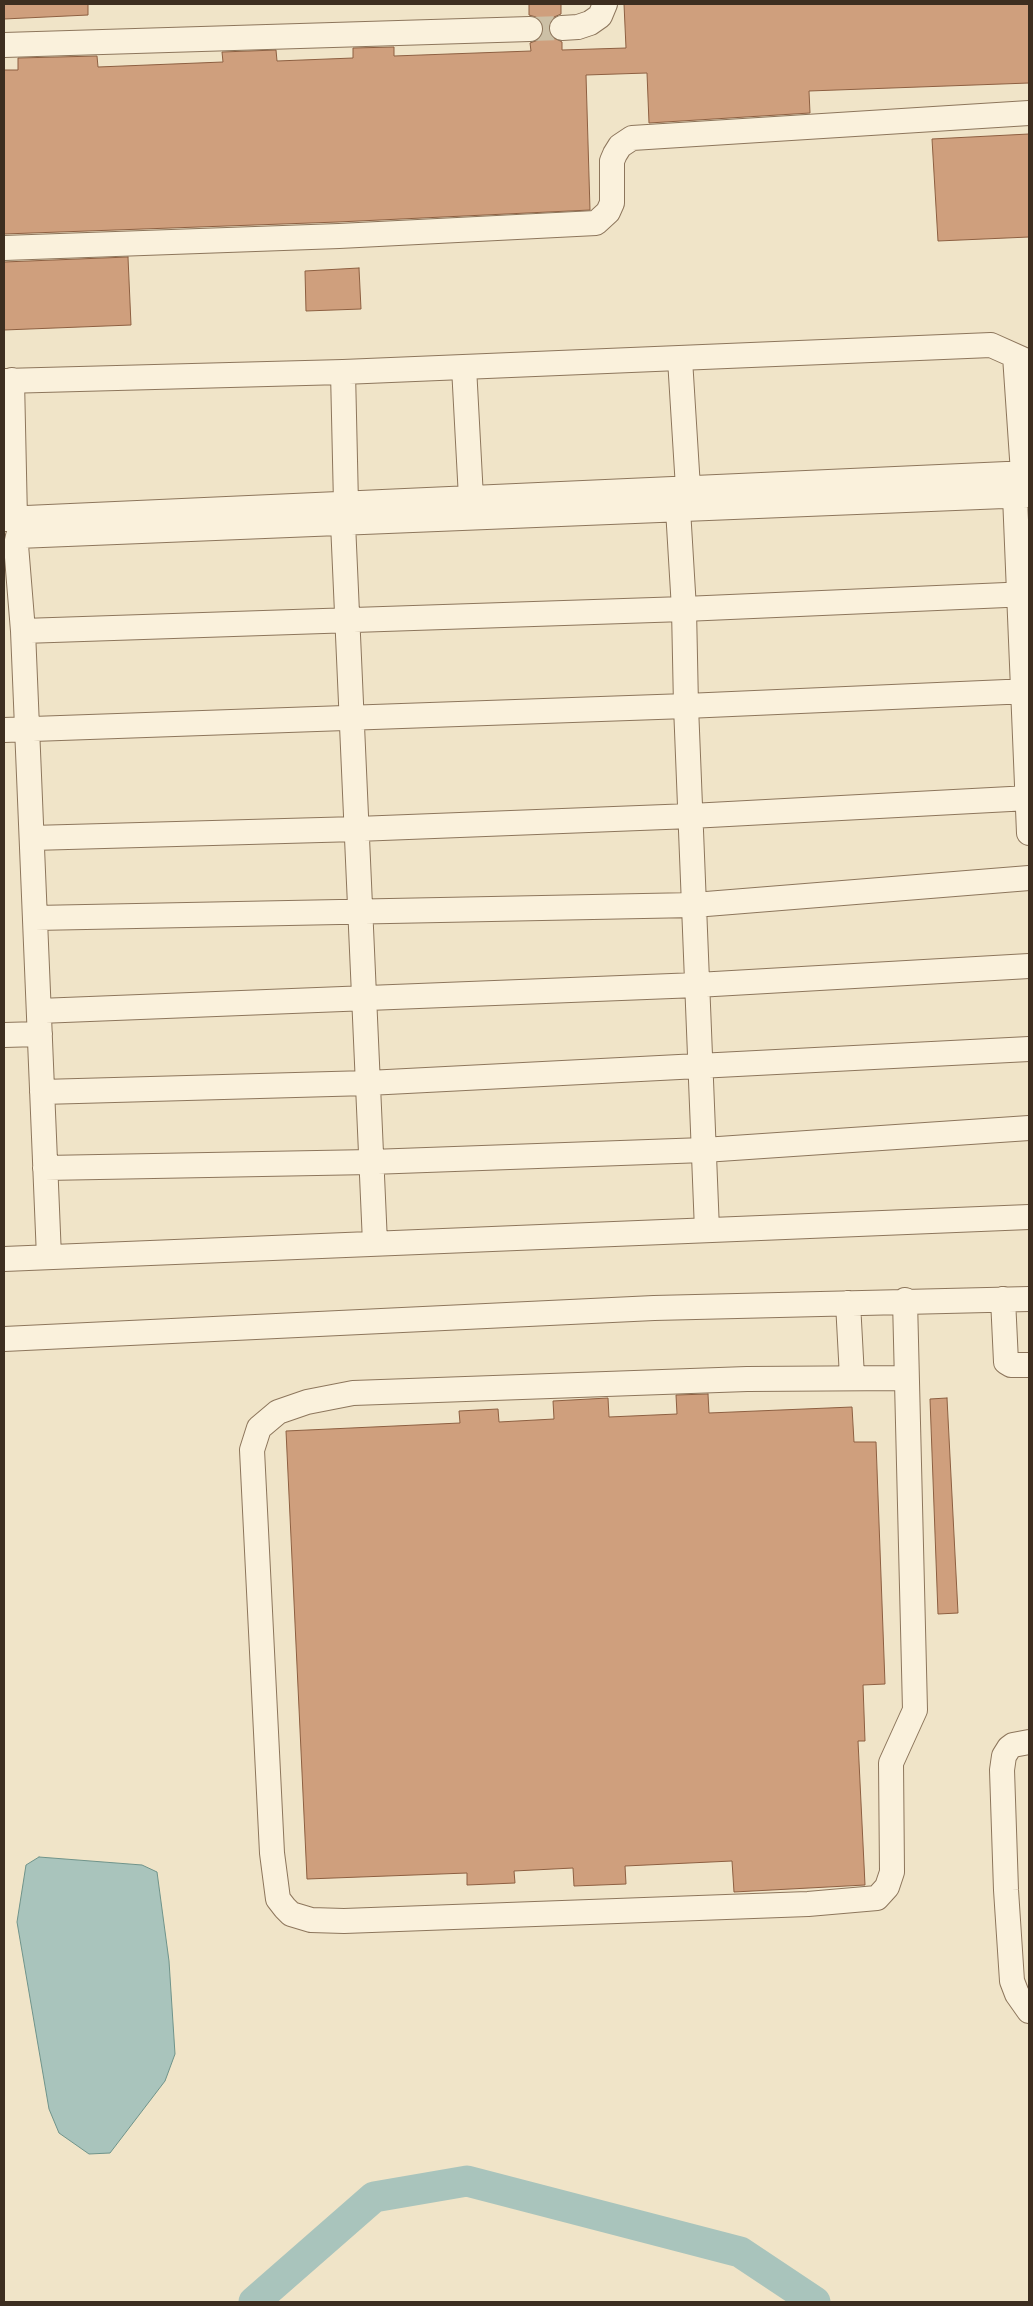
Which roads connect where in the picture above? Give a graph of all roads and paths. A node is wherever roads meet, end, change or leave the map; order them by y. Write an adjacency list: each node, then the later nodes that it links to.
1 (605, 4): 2 (lane)
2 (562, 28)
3 (530, 29): 4 (lane)
4 (4, 45)
5 (1029, 113): 6 (lane)
6 (4, 248)
7 (680, 358): 8 (lane); 9 (lane); 14 (lane)
8 (1022, 359): 12 (lane)
9 (464, 367): 10 (lane); 13 (lane)
10 (343, 372): 11 (lane); 15 (lane)
11 (8, 381): 16 (lane)
12 (1024, 484): 14 (lane); 17 (lane)
13 (471, 498): 14 (lane); 15 (lane)
14 (683, 499): 15 (lane); 18 (lane)
15 (345, 513): 16 (lane); 19 (lane); 20 (lane)
16 (9, 519)
17 (1024, 594): 18 (lane); 21 (lane)
18 (684, 609): 19 (lane); 22 (lane)
19 (348, 621): 20 (lane); 23 (lane)
20 (23, 631): 24 (lane)
21 (1026, 691): 22 (lane); 26 (lane)
22 (686, 706): 23 (lane); 27 (lane)
23 (352, 717): 24 (lane); 28 (lane)
24 (27, 728): 25 (lane); 30 (lane)
25 (4, 730)
26 (1028, 798): 27 (lane); 29 (lane)
27 (691, 816): 28 (lane); 32 (lane)
28 (357, 829): 30 (lane); 33 (lane)
29 (1029, 832)
30 (32, 838): 34 (lane)
31 (1029, 878): 32 (lane)
32 (694, 905): 33 (lane); 36 (lane)
33 (360, 911): 34 (lane); 37 (lane)
34 (35, 918): 38 (lane)
35 (1029, 966): 36 (lane)
36 (697, 985): 37 (lane); 42 (lane)
37 (364, 997): 38 (lane); 43 (lane)
38 (39, 1010): 39 (lane)
39 (40, 1034): 40 (lane); 44 (lane)
40 (4, 1035)
41 (1029, 1049): 42 (lane)
42 (700, 1068): 43 (lane); 46 (lane)
43 (368, 1083): 44 (lane); 47 (lane)
44 (42, 1092): 48 (lane)
45 (1029, 1128): 46 (lane)
46 (704, 1150): 47 (lane); 50 (lane)
47 (371, 1162): 48 (lane); 51 (lane)
48 (45, 1168): 52 (lane)
49 (1029, 1217): 50 (lane)
50 (707, 1230): 51 (lane)
51 (375, 1244): 52 (lane)
52 (49, 1257): 53 (lane)
53 (4, 1258)
54 (1029, 1298): 55 (lane)
55 (1003, 1299): 56 (lane); 59 (lane)
56 (905, 1300): 57 (lane); 61 (lane)
57 (848, 1303): 58 (lane); 60 (lane)
58 (4, 1339)
59 (1029, 1365)
60 (852, 1377): 61 (lane); 61 (lane)
61 (906, 1378)
62 (1029, 1742): 63 (lane)
63 (1029, 2011)

